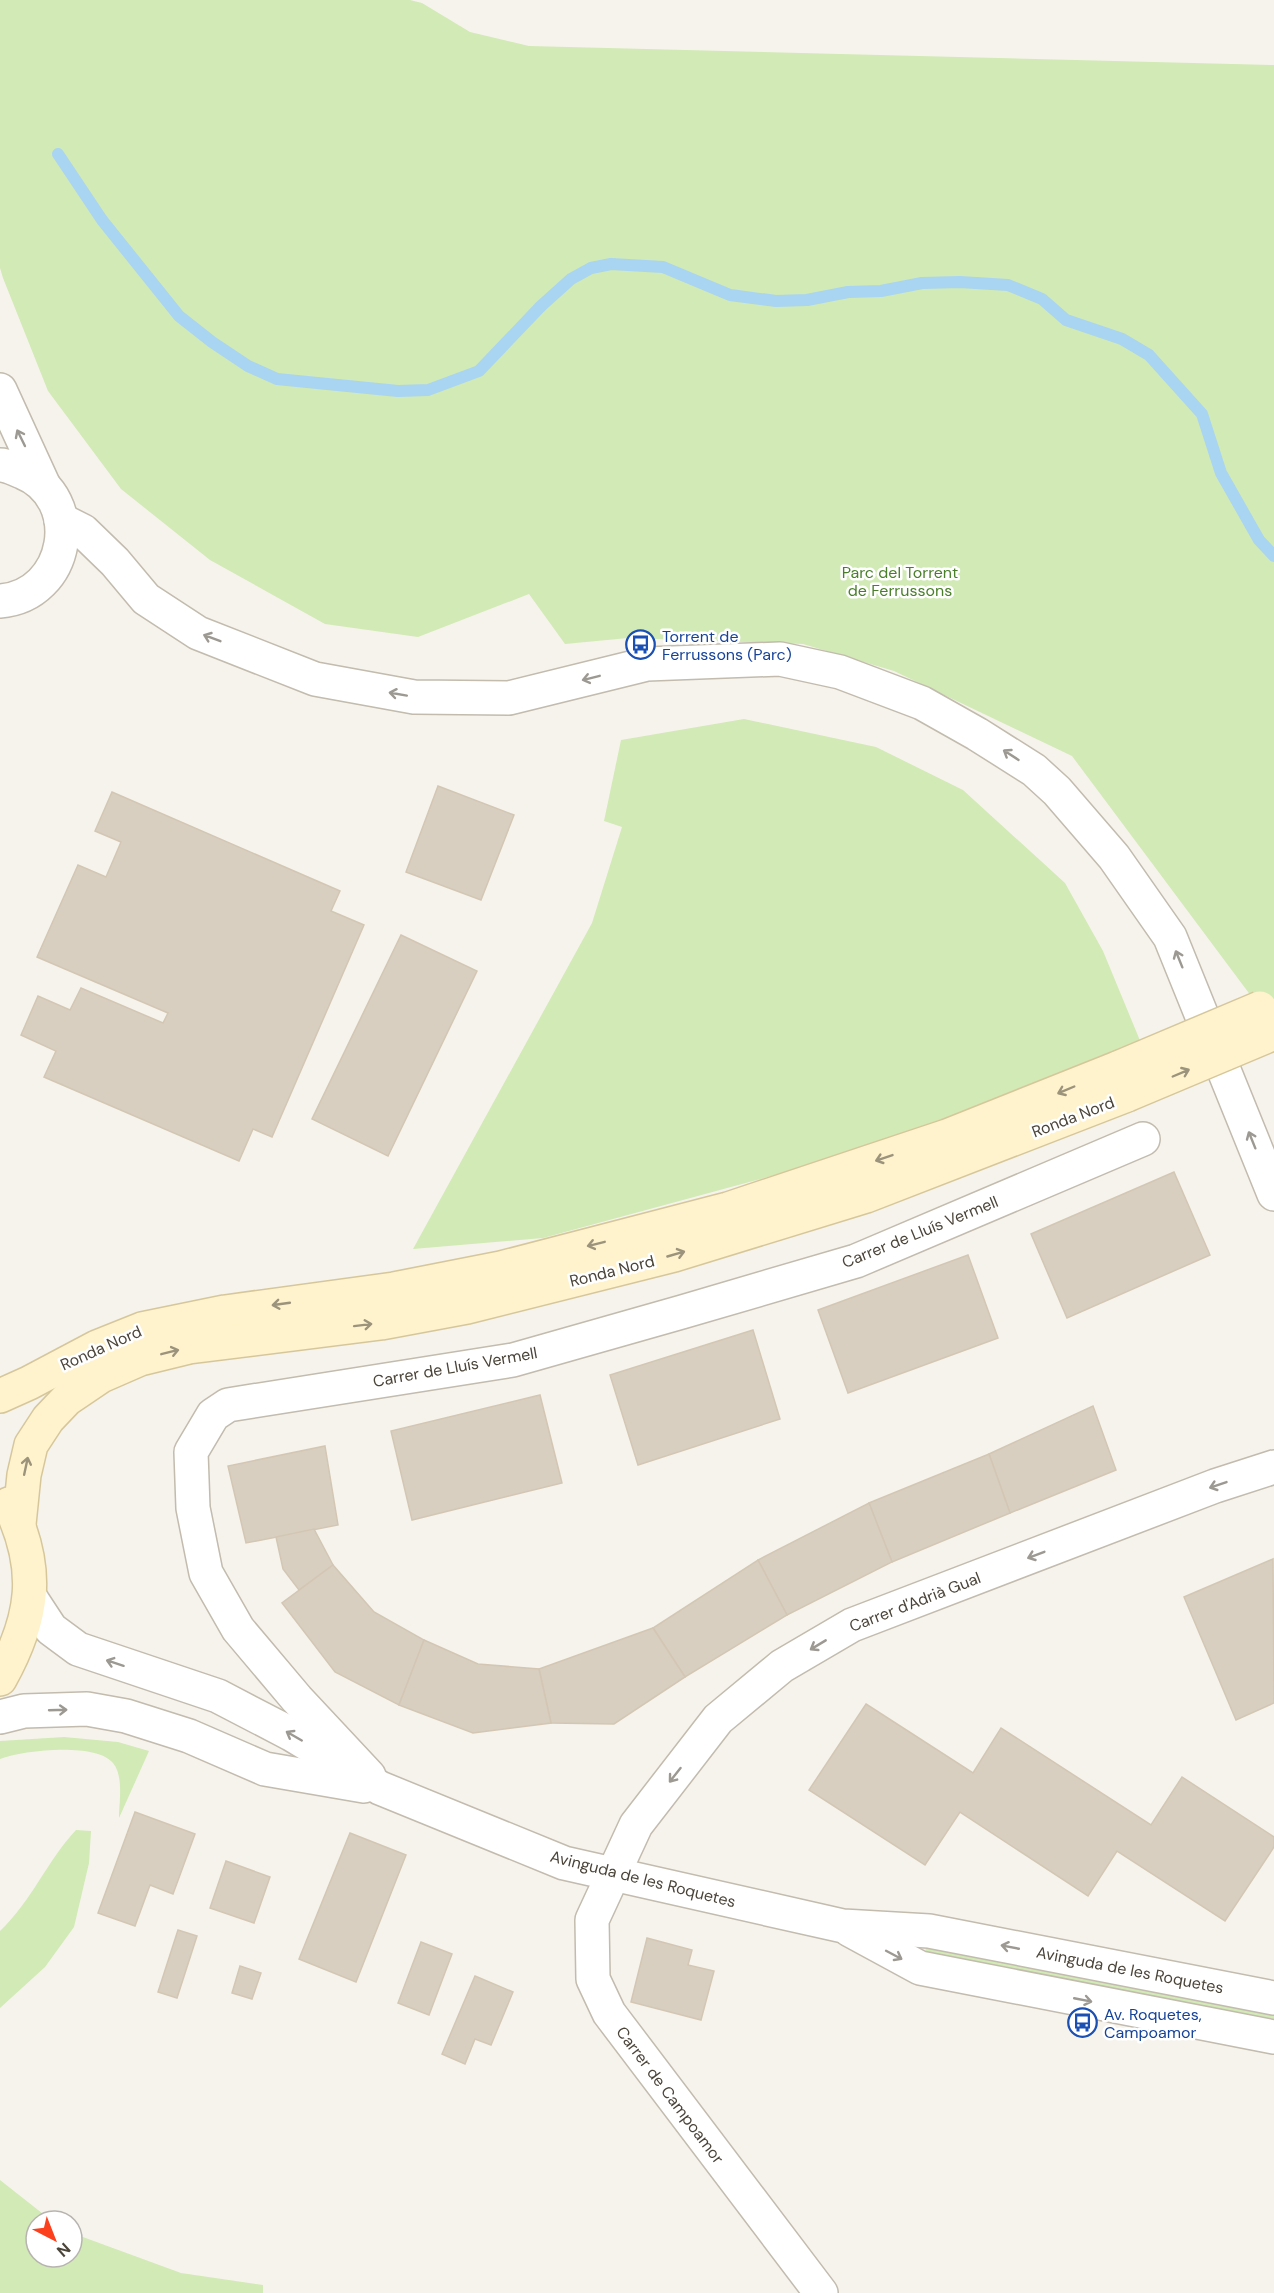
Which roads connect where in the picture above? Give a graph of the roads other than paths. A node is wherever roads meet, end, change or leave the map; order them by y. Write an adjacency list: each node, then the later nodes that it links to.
1 (0, 390): 3 (street, one-way to 1)
2 (0, 465): 3 (street)
3 (44, 486): 4 (street)
4 (61, 519): 5 (street); 9 (street, one-way to 4)
5 (2, 602)
6 (1270, 1020): 7 (main road, Ronda Nord, bridge)
7 (1124, 1081): 10 (main road, Ronda Nord, one-way to 10); 13 (main road, Ronda Nord, one-way to 7)
8 (1143, 1139): 17 (street, Carrer de Lluís Vermell)
9 (1274, 1194)
10 (0, 1396)
11 (1274, 1467): 18 (street, Carrer d'Adrià Gual, one-way to 18)
12 (0, 1490): 13 (main road)
13 (19, 1524): 14 (main road)
14 (30, 1597): 15 (main road); 17 (street, Avinguda de les Roquetes, one-way to 14)
15 (0, 1679)
16 (0, 1718): 17 (street, Avinguda de les Roquetes, one-way to 17)
17 (380, 1788): 18 (street, Avinguda de les Roquetes)
18 (612, 1874): 19 (street, Avinguda de les Roquetes); 22 (street, Carrer de Campoamor)
19 (843, 1926): 20 (street, Avinguda de les Roquetes, one-way to 19); 21 (street, Avinguda de les Roquetes, one-way to 21)
20 (1274, 1998)
21 (1274, 2037)
22 (821, 2293)

